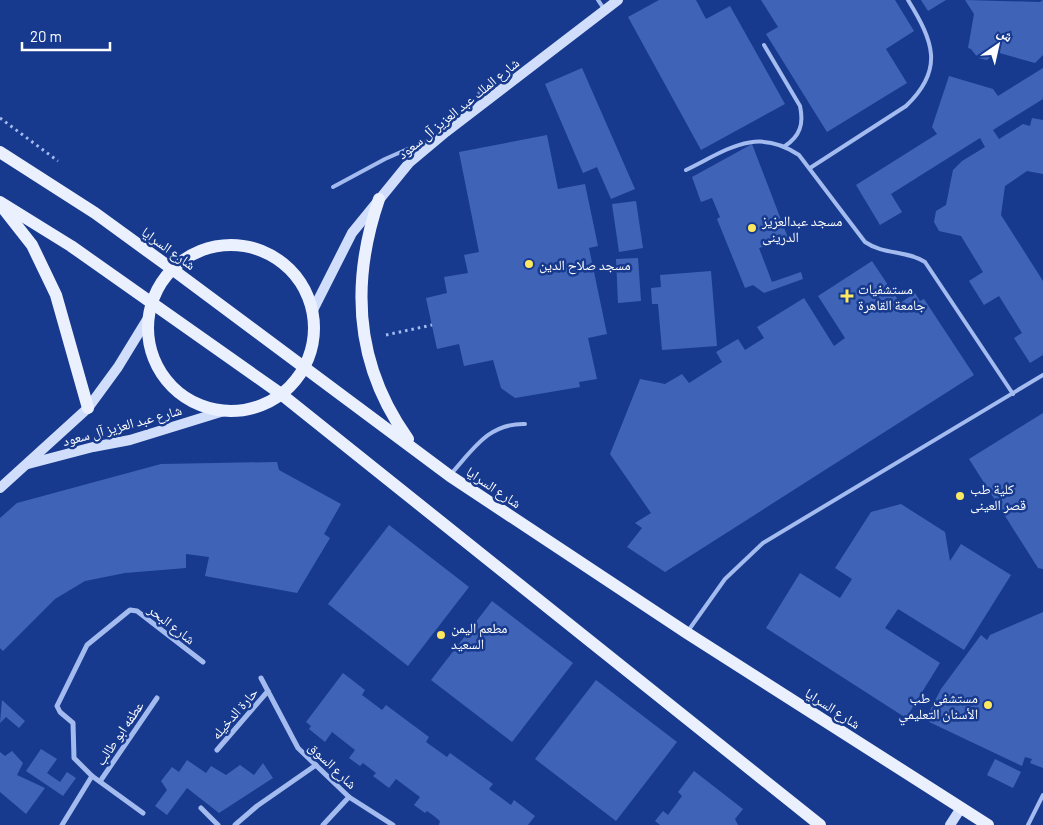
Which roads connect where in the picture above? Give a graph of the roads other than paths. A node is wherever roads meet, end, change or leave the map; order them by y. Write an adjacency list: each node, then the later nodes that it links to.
1 (618, 0): 3 (main road, شارع الملك عبد العزيز آل سعود)
2 (908, 0): 8 (lane)
3 (601, 5): 5 (main road, شارع الملك عبد العزيز آل سعود)
4 (764, 45): 6 (lane)
5 (446, 132): 10 (lane); 11 (main road, شارع الملك عبد العزيز آل سعود)
6 (785, 146): 8 (lane); 9 (lane)
7 (0, 152): 13 (main road, شارع السرايا)
8 (810, 168): 20 (lane)
9 (686, 170)
10 (333, 186)
11 (379, 199): 15 (main road, شارع الملك عبد العزيز آل سعود); 24 (main road)
12 (0, 203): 14 (main road); 21 (main road)
13 (172, 268): 14 (main road); 15 (main road); 17 (main road, شارع السرايا)
14 (152, 302): 16 (main road); 19 (main road)
15 (312, 312): 17 (main road)
16 (148, 318): 21 (main road, شارع عبد العزيز آل سعود); 22 (main road)
17 (305, 366): 19 (main road); 24 (main road, شارع السرايا)
18 (1043, 375): 20 (lane)
19 (281, 394): 22 (main road); 47 (main road)
20 (1013, 394): 28 (lane)
21 (88, 408): 25 (main road, شارع عبد العزيز آل سعود)
22 (224, 411): 25 (main road, شارع عبد العزيز آل سعود)
23 (525, 424): 26 (lane)
24 (416, 450): 26 (main road, شارع السرايا)
25 (27, 464): 27 (main road, شارع عبد العزيز آل سعود)
26 (450, 476): 28 (main road, شارع السرايا)
27 (0, 488)
28 (687, 633): 40 (main road, شارع السرايا)
29 (203, 662): 35 (street, شارع البحر)
30 (261, 678): 31 (street, شارع السوق)
31 (268, 691): 33 (street, حارة الدخيله); 34 (street, شارع السوق)
32 (156, 698): 36 (street, عطفه ابو طالب)
33 (217, 750)
34 (316, 765): 38 (street, شارع السوق); 44 (street)
35 (92, 776): 36 (street); 42 (street)
36 (100, 780): 41 (street)
37 (1043, 795): 50 (lane)
38 (349, 797): 45 (street); 46 (street, شارع السوق)
39 (200, 808): 43 (street)
40 (962, 808): 48 (main road); 49 (main road, شارع السرايا)
41 (143, 813)
42 (62, 825)
43 (218, 825)
44 (235, 825)
45 (323, 825)
46 (393, 825)
47 (820, 825)
48 (950, 825)
49 (988, 825)
50 (1028, 825)

